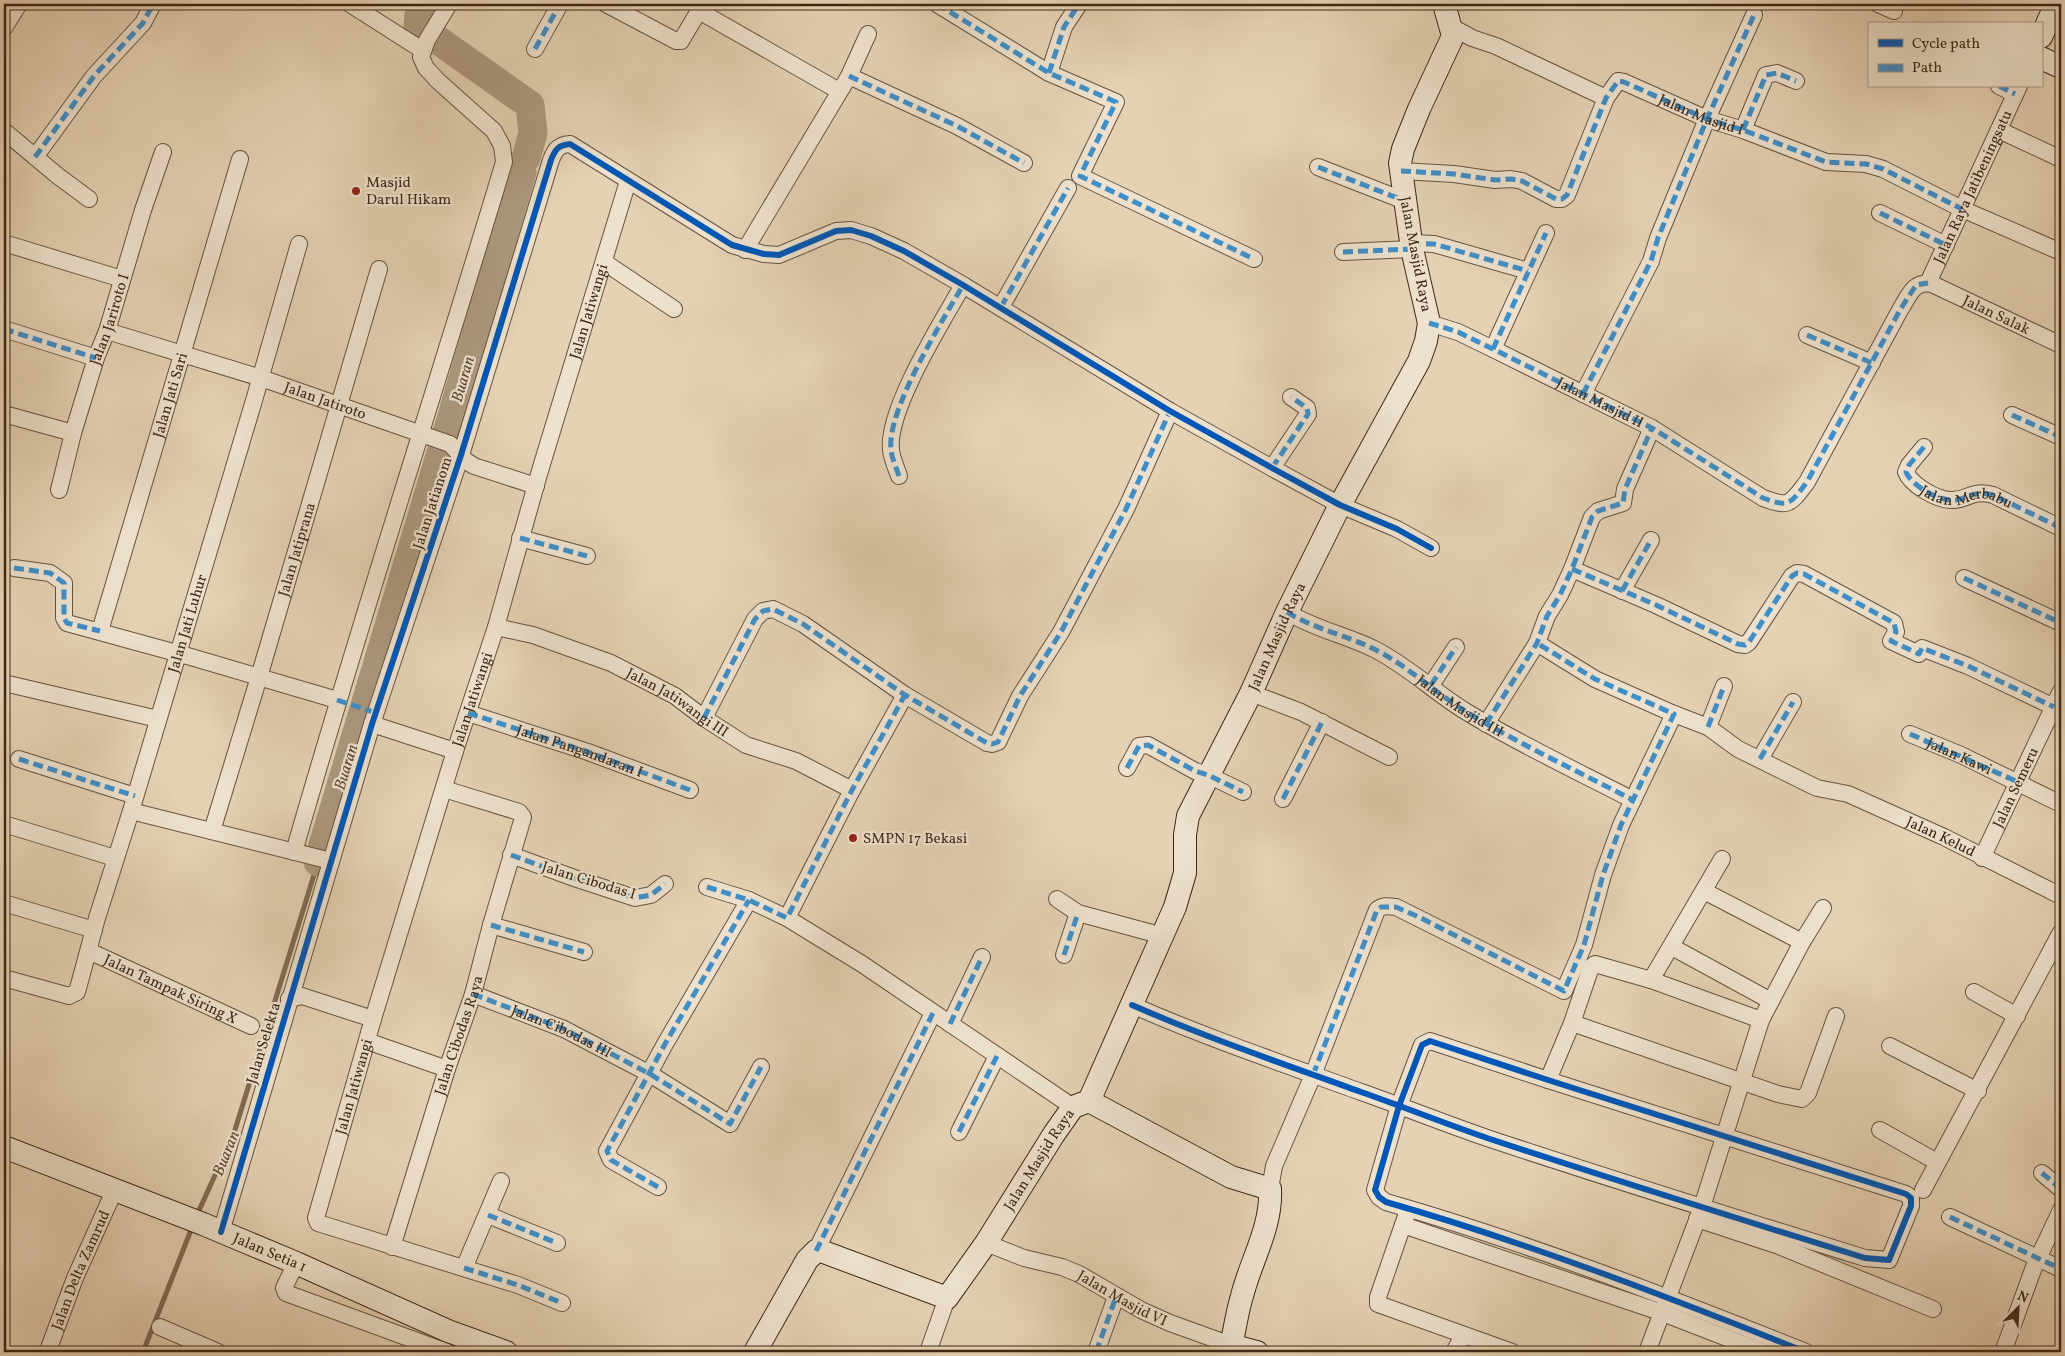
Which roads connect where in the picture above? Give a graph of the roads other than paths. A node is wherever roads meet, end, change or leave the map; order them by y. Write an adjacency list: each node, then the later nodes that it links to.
1 (19, 4): 16 (street)
2 (153, 4): 34 (street)
3 (350, 4): 19 (street)
4 (449, 4): 19 (street)
5 (560, 4): 20 (street)
6 (606, 4): 12 (street)
7 (937, 4): 23 (street)
8 (1079, 4): 23 (street)
9 (1444, 4): 15 (street)
10 (1878, 4): 13 (street)
11 (2056, 4): 18 (street)
12 (701, 7): 27 (street)
13 (1894, 10)
14 (1754, 15): 29 (street)
15 (1452, 26): 28 (street); 39 (street, Jalan Masjid Raya)
16 (4, 28)
17 (868, 34): 24 (street)
18 (2042, 34)
19 (425, 45): 81 (street)
20 (535, 48)
21 (2042, 58): 22 (street)
22 (2061, 67)
23 (1049, 73): 54 (street)
24 (849, 76): 27 (street); 37 (street)
25 (1796, 81): 30 (street)
26 (2017, 90): 31 (street, Jalan Raya Jatibeningsatu)
27 (839, 91): 51 (street)
28 (1606, 98): 29 (street, Jalan Masjid I); 39 (street)
29 (1707, 119): 30 (street, Jalan Masjid I); 73 (street)
30 (1744, 130): 44 (street, Jalan Masjid I)
31 (1999, 130): 35 (street); 44 (street, Jalan Raya Jatibeningsatu)
32 (4, 131): 34 (street)
33 (163, 152): 58 (street, Jalan Jariroto I)
34 (35, 157): 42 (street)
35 (2061, 158)
36 (240, 159): 69 (street, Jalan Jati Sari)
37 (1024, 163)
38 (1318, 168): 43 (street)
39 (1401, 171): 43 (street, Jalan Masjid Raya)
40 (628, 181): 51 (street); 55 (street, Jalan Jatiwangi); 84 (street, Jalan Jatianom)
41 (1068, 188): 61 (street)
42 (89, 199)
43 (1405, 201): 50 (street, Jalan Masjid Raya)
44 (1962, 209): 49 (street, Jalan Raya Jatibeningsatu); 53 (street, Jalan Masjid I)
45 (1880, 213): 49 (street)
46 (1546, 233): 57 (street)
47 (4, 243): 58 (street)
48 (298, 244): 72 (street, Jalan Jati Luhur)
49 (1946, 245): 59 (street, Jalan Raya Jatibeningsatu)
50 (1412, 246): 52 (street); 57 (street); 63 (street, Jalan Masjid Raya)
51 (744, 250): 60 (street)
52 (1343, 252)
53 (2061, 252)
54 (1254, 259)
55 (604, 262): 62 (street); 87 (street, Jalan Jatiwangi)
56 (379, 269): 75 (street, Jalan Jatiprana)
57 (1528, 271): 68 (street)
58 (122, 279): 65 (street, Jalan Jariroto I)
59 (1930, 284): 67 (street, Jalan Salak); 71 (street)
60 (964, 285): 61 (street); 86 (street)
61 (1001, 307): 76 (street)
62 (674, 309)
63 (1429, 323): 68 (street, Jalan Masjid II); 89 (street, Jalan Masjid Raya)
64 (4, 329): 70 (street)
65 (107, 331): 69 (street, Jalan Jatiroto); 70 (street, Jalan Jariroto I)
66 (1807, 335): 71 (street)
67 (2061, 345)
68 (1493, 349): 73 (street, Jalan Masjid II)
69 (182, 353): 72 (street, Jalan Jatiroto); 102 (street, Jalan Jati Sari)
70 (96, 358): 80 (street, Jalan Jariroto I)
71 (1872, 363): 79 (street, Jalan Masjid II)
72 (261, 378): 75 (street, Jalan Jatiroto); 105 (street, Jalan Jati Luhur)
73 (1583, 394): 79 (street, Jalan Masjid II)
74 (1291, 398): 85 (street)
75 (339, 405): 81 (street, Jalan Jatiroto); 106 (street, Jalan Jatiprana)
76 (1170, 411): 85 (street); 112 (street)
77 (4, 414): 80 (street)
78 (2012, 414): 82 (street)
79 (1652, 428): 96 (street)
80 (73, 433): 88 (street, Jalan Jariroto I)
81 (427, 436): 84 (street, Jalan Jatiroto); 113 (street)
82 (2061, 436)
83 (1924, 447): 90 (street, Jalan Merbabu)
84 (455, 449): 87 (street, Jalan Jatiroto); 121 (street, Jalan Jatianom)
85 (1272, 468): 89 (street)
86 (899, 476)
87 (536, 486): 91 (street, Jalan Jatiwangi)
88 (59, 490)
89 (1340, 505): 93 (street); 99 (street, Jalan Masjid Raya)
90 (2061, 528)
91 (520, 538): 94 (street); 101 (street, Jalan Jatiwangi)
92 (1651, 540): 98 (street)
93 (1431, 548)
94 (587, 556)
95 (14, 568): 102 (street)
96 (1572, 569): 98 (street); 103 (street)
97 (1964, 578): 100 (street)
98 (1622, 591): 115 (street)
99 (1287, 612): 108 (street, Jalan Masjid III); 111 (street, Jalan Masjid Raya)
100 (2061, 623)
101 (496, 627): 116 (street, Jalan Jatiwangi); 118 (street, Jalan Jatiwangi III)
102 (100, 631): 105 (street)
103 (1537, 643): 117 (street); 122 (street)
104 (1456, 647): 108 (street)
105 (179, 653): 106 (street); 119 (street, Jalan Jati Luhur)
106 (260, 677): 113 (street); 141 (street, Jalan Jatiprana)
107 (4, 683): 119 (street)
108 (1431, 685): 122 (street, Jalan Masjid III)
109 (1724, 686): 123 (street)
110 (2061, 691): 115 (street, Jalan Semeru)
111 (1251, 694): 120 (street); 130 (street, Jalan Masjid Raya)
112 (905, 695): 118 (street); 134 (street)
113 (337, 700): 142 (street)
114 (1793, 702): 128 (street)
115 (2054, 707): 131 (street, Jalan Semeru)
116 (468, 713): 125 (street, Jalan Jatiwangi); 133 (street, Jalan Pangandaran I)
117 (1674, 714): 123 (street); 137 (street)
118 (704, 718): 134 (street, Jalan Jatiwangi III)
119 (158, 719): 138 (street, Jalan Jati Luhur)
120 (1322, 722): 126 (street); 136 (street)
121 (372, 724): 125 (street); 147 (street, Jalan Jatianom)
122 (1486, 724): 137 (street, Jalan Masjid III)
123 (1708, 727): 128 (street)
124 (1910, 734): 131 (street, Jalan Kawi)
125 (455, 751): 132 (street, Jalan Jatiwangi)
126 (1389, 757)
127 (19, 759): 138 (street)
128 (1760, 759): 145 (street, Jalan Kelud)
129 (1127, 768): 130 (street)
130 (1208, 775): 135 (street); 161 (street, Jalan Masjid Raya)
131 (2018, 782): 139 (street, Jalan Kawi); 145 (street, Jalan Semeru)
132 (444, 789): 143 (street, Jalan Cibodas Raya); 178 (street, Jalan Jatiwangi)
133 (690, 790)
134 (852, 790): 157 (street)
135 (1243, 792)
136 (1283, 799)
137 (1633, 800): 189 (street)
138 (133, 803): 141 (street); 144 (street, Jalan Jati Luhur)
139 (2061, 804)
140 (4, 824): 144 (street)
141 (212, 831): 142 (street)
142 (298, 853): 147 (street)
143 (511, 854): 148 (street, Jalan Cibodas I); 158 (street, Jalan Cibodas Raya)
144 (115, 858): 159 (street, Jalan Jati Luhur)
145 (1982, 858): 151 (street, Jalan Kelud)
146 (1722, 859): 150 (street)
147 (326, 860): 172 (street, Jalan Selekta)
148 (664, 884)
149 (707, 887): 153 (street)
150 (1704, 891): 162 (street); 163 (street)
151 (2061, 896)
152 (1057, 899): 156 (street)
153 (749, 900): 157 (street); 188 (street)
154 (4, 903): 159 (street)
155 (1823, 908): 162 (street)
156 (1078, 913): 161 (street); 166 (street)
157 (787, 918): 175 (street)
158 (491, 925): 165 (street); 171 (street, Jalan Cibodas Raya)
159 (94, 930): 164 (street, Jalan Jati Luhur)
160 (2061, 932): 177 (street)
161 (1163, 936): 174 (street, Jalan Masjid Raya)
162 (1802, 942): 173 (street)
163 (1672, 947): 168 (street); 173 (street)
164 (89, 951): 169 (street, Jalan Jati Luhur); 182 (street, Jalan Tampak Siring X)
165 (584, 952)
166 (1064, 955)
167 (982, 956): 181 (street)
168 (1651, 980): 179 (street); 180 (street)
169 (5, 982)
170 (1974, 992): 177 (street)
171 (473, 994): 187 (street, Jalan Cibodas Raya); 188 (street, Jalan Cibodas III)
172 (290, 1000): 178 (street); 212 (street, Jalan Selekta)
173 (1771, 1002): 179 (street)
174 (1132, 1005): 189 (street); 193 (street, Jalan Masjid Raya)
175 (934, 1013): 181 (street); 217 (street)
176 (1836, 1016): 191 (street)
177 (2017, 1016): 192 (street)
178 (373, 1019): 183 (street, Jalan Jatiwangi)
179 (1761, 1020): 191 (street)
180 (1572, 1023): 190 (street); 191 (street)
181 (950, 1024): 185 (street)
182 (251, 1026)
183 (367, 1041): 187 (street); 216 (street, Jalan Jatiwangi)
184 (1890, 1046): 192 (street)
185 (997, 1056): 193 (street); 196 (street)
186 (762, 1067): 188 (street, Jalan Cibodas III)
187 (447, 1069): 216 (street, Jalan Cibodas Raya)
188 (650, 1074): 202 (street)
189 (1313, 1075): 194 (street); 204 (street)
190 (1548, 1080): 194 (street); 197 (street)
191 (1741, 1081): 197 (street)
192 (1978, 1091): 199 (street)
193 (1081, 1104): 204 (street); 215 (street, Jalan Masjid Raya)
194 (1399, 1106): 207 (street); 209 (street)
195 (1880, 1130): 199 (street)
196 (959, 1132)
197 (1725, 1137): 209 (street); 209 (street)
198 (4, 1147): 203 (street, Jalan Setia 1)
199 (1937, 1162): 206 (street)
200 (2042, 1173): 205 (street)
201 (501, 1181): 210 (street)
202 (658, 1187)
203 (114, 1189): 212 (street, Jalan Setia 1); 232 (street, Jalan Delta Zamrud)
204 (1270, 1189): 230 (street)
205 (2061, 1189)
206 (1923, 1190)
207 (1408, 1209): 213 (street); 222 (street)
208 (2061, 1210): 218 (street)
209 (1700, 1213): 222 (street); 226 (street)
210 (488, 1215): 214 (street); 220 (street)
211 (1950, 1217): 218 (street)
212 (205, 1225): 219 (street, Jalan Setia 1)
213 (1403, 1225): 227 (street); 229 (street)
214 (557, 1242)
215 (986, 1243): 223 (street, Jalan Masjid VI); 224 (street, Jalan Masjid Raya)
216 (392, 1247): 220 (street)
217 (816, 1251): 224 (street); 235 (street)
218 (2038, 1258): 221 (street); 244 (street)
219 (296, 1263): 231 (street, Jalan Setia 1); 231 (street)
220 (464, 1268): 225 (street)
221 (2061, 1269)
222 (1668, 1296): 227 (street); 243 (street)
223 (1116, 1297): 230 (street, Jalan Masjid VI); 237 (street)
224 (947, 1298): 236 (street)
225 (562, 1303)
226 (1933, 1309)
227 (1663, 1313): 241 (street); 242 (street)
228 (160, 1327): 233 (street)
229 (1463, 1336): 239 (street); 240 (street)
230 (1231, 1345): 238 (street, Jalan Masjid VI)
231 (445, 1347): 234 (street, Jalan Setia 1)
232 (49, 1352)
233 (218, 1352)
234 (506, 1352)
235 (756, 1352)
236 (928, 1352)
237 (1096, 1352)
238 (1257, 1352)
239 (1454, 1352)
240 (1512, 1352)
241 (1647, 1352)
242 (1763, 1352)
243 (1806, 1352)
244 (2004, 1352)

